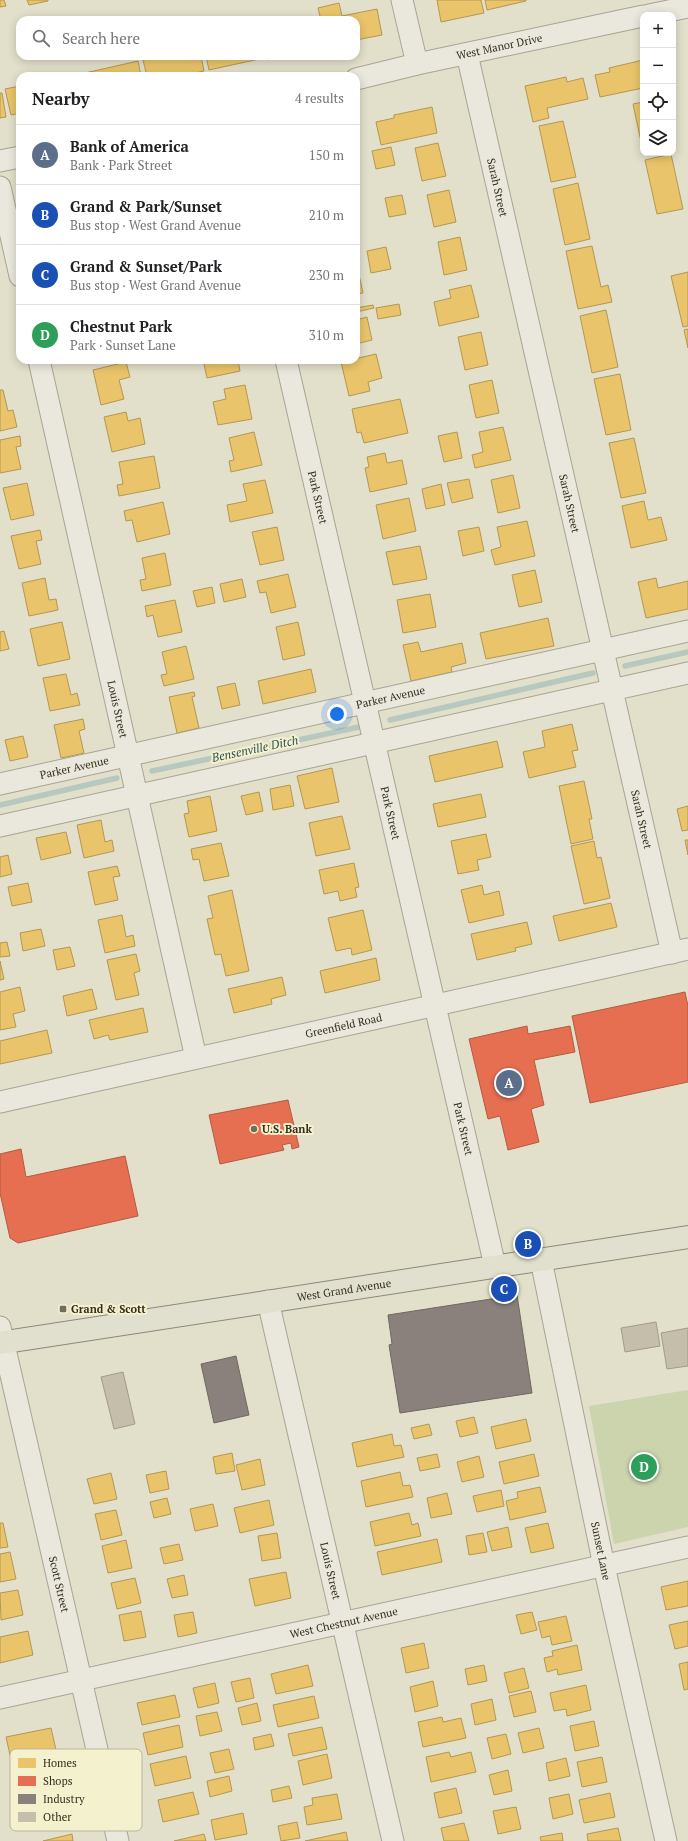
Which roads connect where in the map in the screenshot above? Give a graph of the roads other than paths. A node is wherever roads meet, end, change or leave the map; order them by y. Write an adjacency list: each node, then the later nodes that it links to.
1 (402, 0): 6 (street)
2 (688, 7): 3 (street)
3 (664, 12)
4 (640, 17): 5 (street, West Manor Drive)
5 (467, 54): 6 (street, West Manor Drive); 15 (street, Sarah Street)
6 (417, 64): 7 (street, West Manor Drive)
7 (360, 78)
8 (16, 158): 9 (street)
9 (0, 161)
10 (0, 187): 11 (street)
11 (16, 258)
12 (40, 364): 20 (street, Louis Street)
13 (287, 364): 18 (street, Park Street)
14 (688, 631): 15 (street, Parker Avenue)
15 (603, 649): 17 (street, Sarah Street); 18 (street, Parker Avenue)
16 (688, 673): 17 (street)
17 (613, 690): 19 (street); 24 (street, Sarah Street)
18 (365, 702): 19 (street, Park Street); 20 (street, Parker Avenue)
19 (374, 742): 22 (street); 25 (street, Park Street)
20 (128, 756): 21 (street, Parker Avenue); 22 (street, Louis Street)
21 (0, 784)
22 (137, 796): 23 (street); 26 (street, Louis Street)
23 (0, 826)
24 (680, 951): 25 (street, Greenfield Road)
25 (435, 1004): 26 (street, Greenfield Road); 30 (street, Park Street)
26 (196, 1058): 27 (street, Greenfield Road)
27 (0, 1102)
28 (688, 1237): 29 (main road, West Grand Avenue)
29 (541, 1260): 30 (main road, West Grand Avenue); 34 (street, Sunset Lane)
30 (495, 1266): 31 (main road, West Grand Avenue)
31 (268, 1301): 32 (main road, West Grand Avenue); 35 (street, Louis Street)
32 (1, 1337): 36 (street, Scott Street)
33 (688, 1547): 34 (street, West Chestnut Avenue)
34 (604, 1566): 35 (street, West Chestnut Avenue); 42 (street, Sunset Lane)
35 (343, 1623): 36 (street, West Chestnut Avenue); 41 (street, Louis Street)
36 (81, 1681): 37 (street, West Chestnut Avenue); 38 (street, Scott Street)
37 (0, 1698)
38 (97, 1749)
39 (116, 1831): 40 (street, Scott Street)
40 (118, 1841)
41 (393, 1841)
42 (666, 1841)

